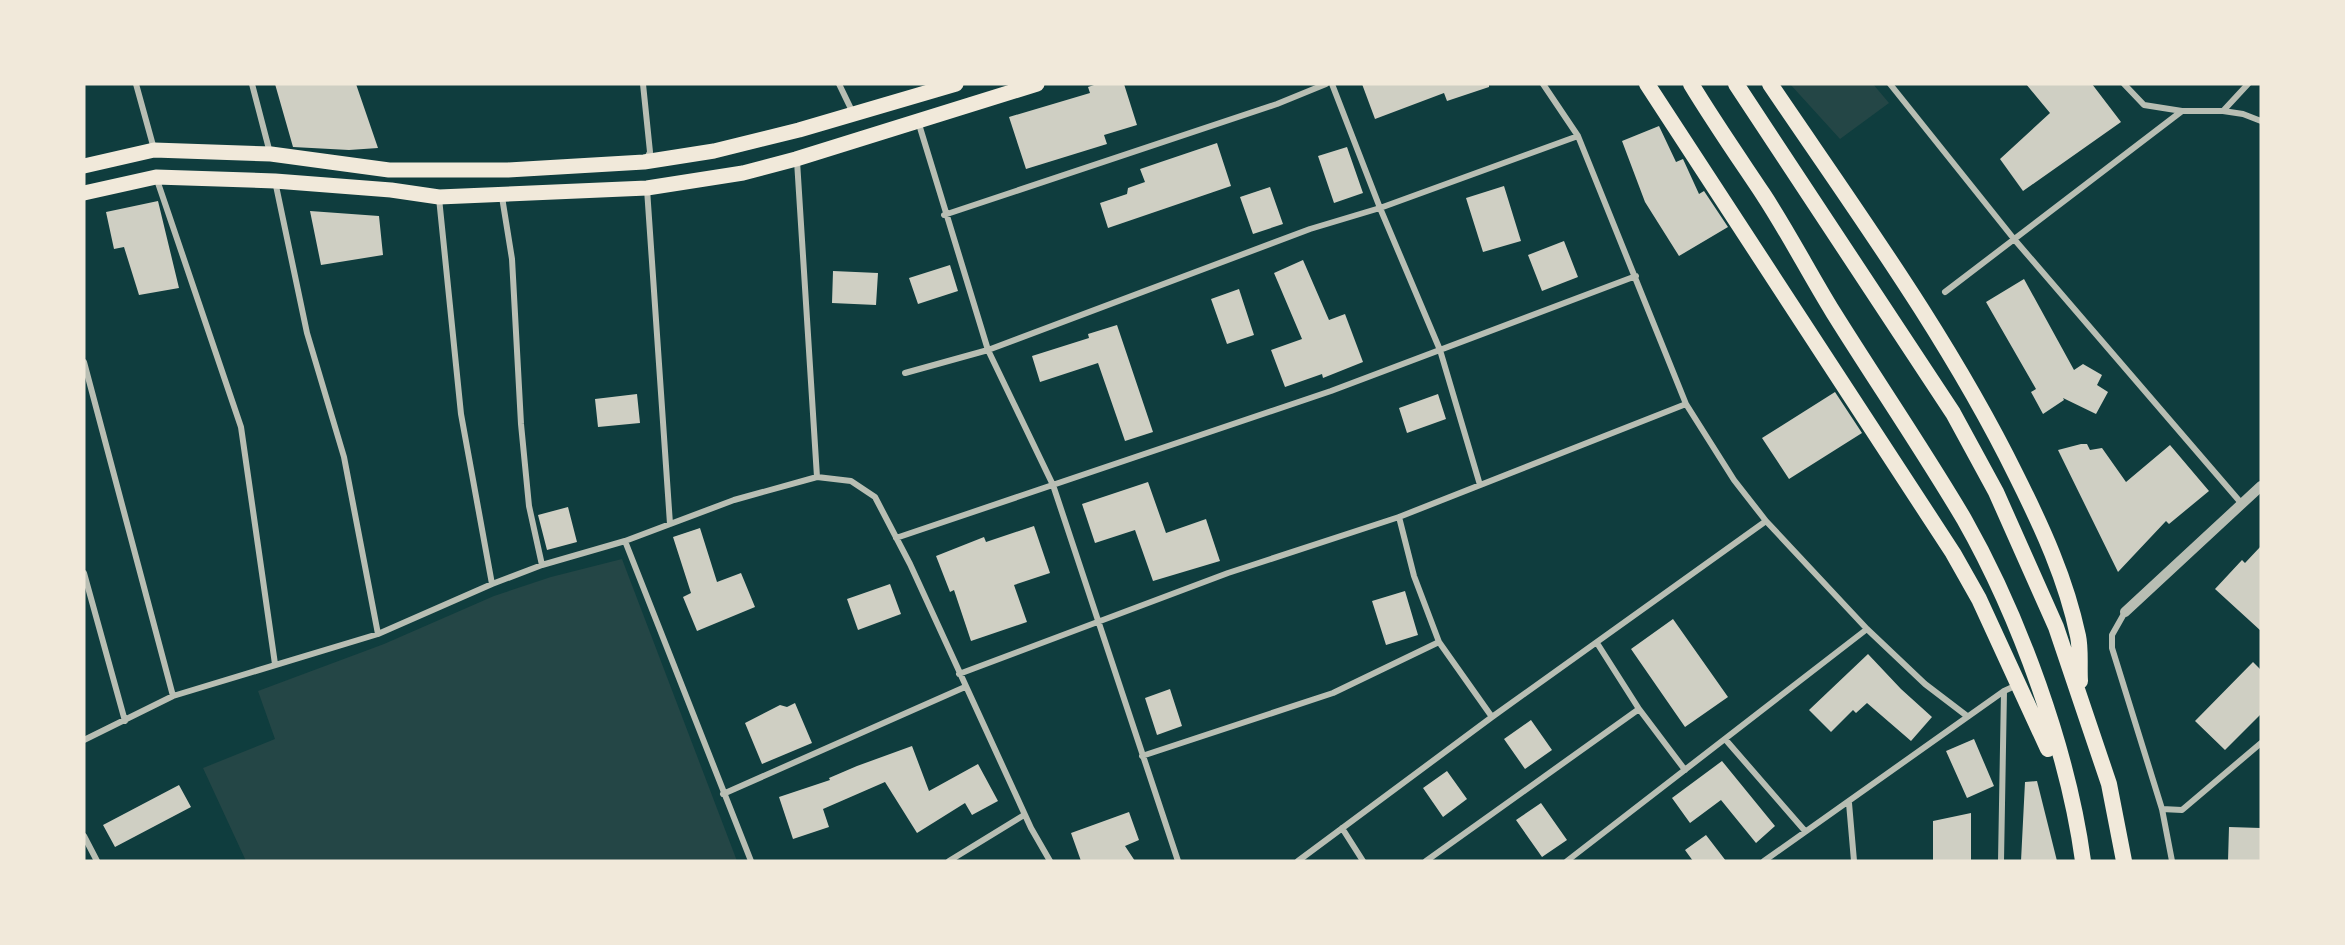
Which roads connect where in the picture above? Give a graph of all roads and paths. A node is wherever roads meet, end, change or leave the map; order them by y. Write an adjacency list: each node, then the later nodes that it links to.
1 (136, 84): 23 (street)
2 (252, 84): 24 (street)
3 (643, 84): 26 (street)
4 (839, 84): 19 (street)
5 (956, 84): 19 (main road)
6 (1037, 84): 20 (main road)
7 (1326, 84): 35 (street)
8 (1332, 84): 34 (street)
9 (1543, 84): 22 (street)
10 (1647, 84): 66 (highway)
11 (1691, 84): 79 (highway)
12 (1736, 84): 68 (highway)
13 (1770, 84): 68 (highway)
14 (1890, 84): 36 (street)
15 (2124, 84): 17 (street)
16 (2248, 84): 18 (street)
17 (2182, 111): 18 (street); 36 (street)
18 (2223, 111): 21 (street)
19 (854, 115): 26 (main road)
20 (917, 120): 25 (main road); 35 (street)
21 (2261, 121)
22 (1578, 136): 34 (street); 37 (street)
23 (154, 150): 24 (main road); 27 (main road)
24 (271, 154): 26 (main road)
25 (796, 159): 30 (main road); 44 (street)
26 (644, 162)
27 (84, 166)
28 (156, 177): 29 (main road); 31 (main road); 63 (street)
29 (275, 181): 33 (main road); 60 (street)
30 (647, 188): 32 (main road); 51 (street)
31 (84, 193)
32 (502, 196): 33 (main road); 54 (street)
33 (439, 197): 56 (street)
34 (1380, 208): 39 (street); 40 (street)
35 (944, 215): 39 (street)
36 (2014, 239): 38 (street); 48 (street)
37 (1636, 276): 40 (street); 43 (street)
38 (1945, 292)
39 (988, 350): 42 (street); 45 (street)
40 (1440, 350): 45 (street); 46 (street)
41 (84, 362): 67 (street)
42 (905, 373)
43 (1686, 404): 46 (street); 50 (street)
44 (817, 477): 51 (street); 52 (street)
45 (1053, 485): 52 (street); 58 (street)
46 (1480, 485): 49 (street)
47 (2261, 486): 48 (street)
48 (2242, 504): 57 (street)
49 (1399, 517): 58 (street); 61 (street)
50 (1766, 521): 59 (street); 62 (street)
51 (670, 524): 53 (street)
52 (896, 538): 64 (street)
53 (625, 541): 54 (street); 78 (street)
54 (542, 566): 56 (street)
55 (84, 573): 72 (street)
56 (492, 584): 60 (street)
57 (2125, 612): 81 (street)
58 (1098, 623): 64 (street); 76 (street)
59 (1868, 629): 70 (street); 73 (street)
60 (378, 634): 63 (street)
61 (1438, 642): 71 (street); 76 (street)
62 (1597, 643): 69 (street); 71 (street)
63 (275, 664): 67 (street)
64 (959, 674): 65 (street)
65 (964, 687): 78 (street); 82 (street)
66 (2011, 688): 70 (street); 79 (highway); 97 (street)
67 (174, 696): 72 (street)
68 (2080, 697): 99 (highway)
69 (1639, 709): 77 (street); 93 (street)
70 (1968, 716): 80 (street)
71 (1492, 717): 83 (street)
72 (125, 721): 74 (street)
73 (1725, 739): 77 (street); 84 (street)
74 (84, 740)
75 (2261, 743): 81 (street)
76 (1142, 756): 90 (street)
77 (1685, 770): 94 (street)
78 (723, 794): 87 (street)
79 (2070, 796): 98 (highway)
80 (1849, 803): 84 (street); 96 (street)
81 (2162, 809): 100 (street)
82 (1024, 815): 88 (street); 89 (street)
83 (1342, 828): 91 (street); 92 (street)
84 (1805, 831): 95 (street)
85 (84, 836): 86 (street)
86 (97, 861)
87 (751, 861)
88 (949, 861)
89 (1050, 861)
90 (1178, 861)
91 (1298, 861)
92 (1363, 861)
93 (1426, 861)
94 (1567, 861)
95 (1764, 861)
96 (1854, 861)
97 (2001, 861)
98 (2083, 861)
99 (2124, 861)
100 (2172, 861)

